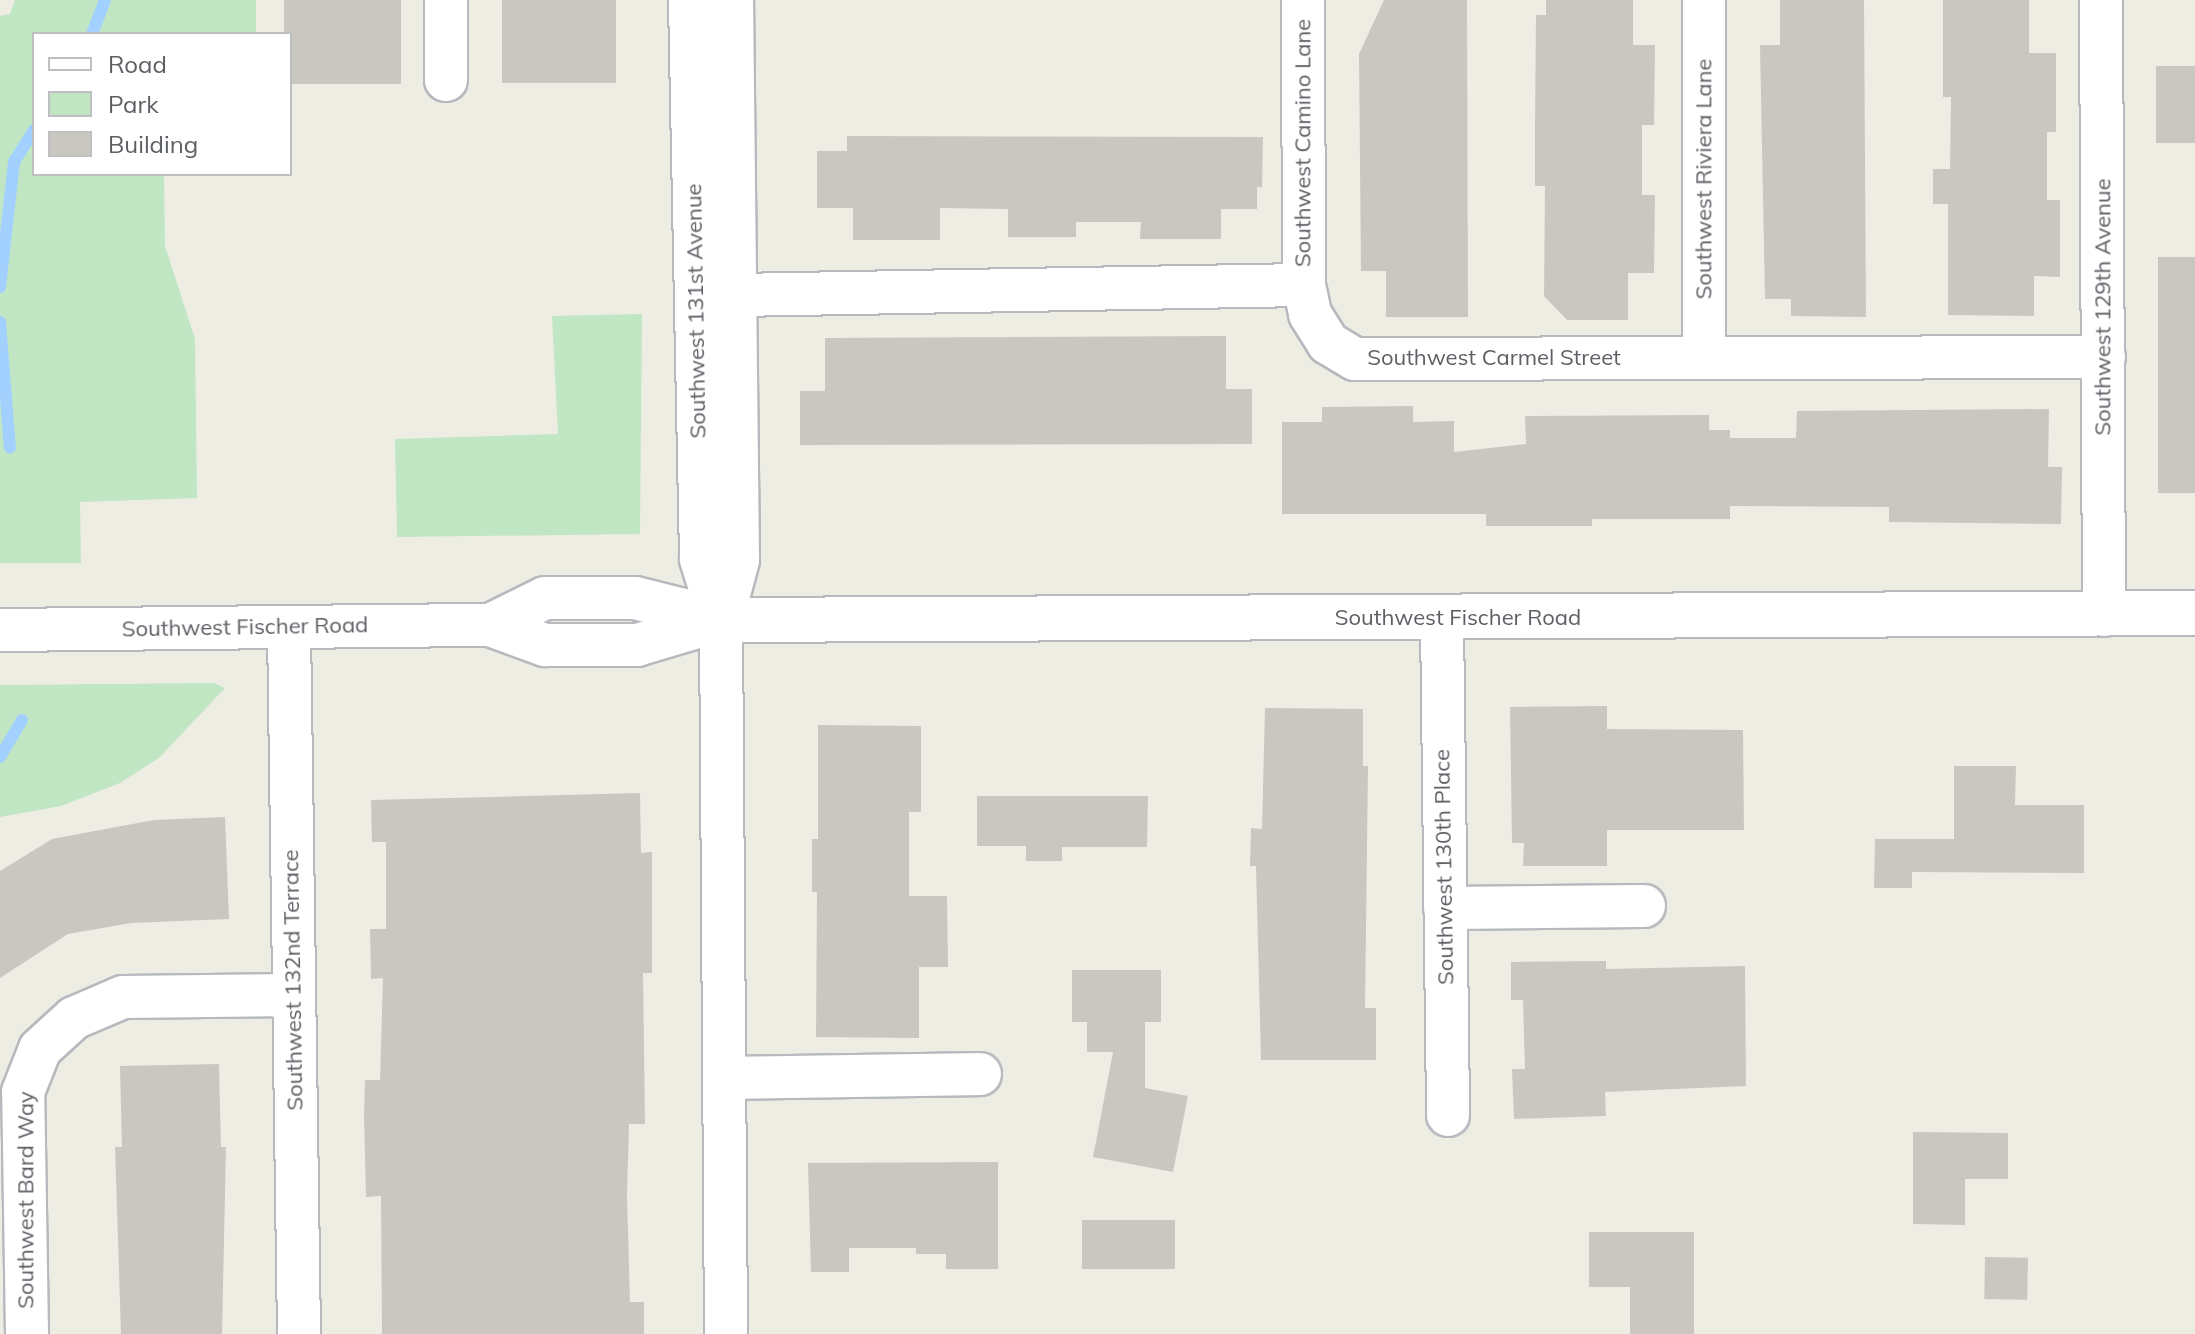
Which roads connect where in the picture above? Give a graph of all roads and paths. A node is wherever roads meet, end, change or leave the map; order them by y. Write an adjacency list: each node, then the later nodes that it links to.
1 (446, 0): 7 (street)
2 (691, 0): 15 (street, Southwest 131st Avenue)
3 (731, 0): 9 (street, Southwest 131st Avenue)
4 (1303, 0): 8 (street, Southwest Camino Lane)
5 (1704, 0): 11 (street, Southwest Riviera Lane)
6 (2101, 0): 10 (street, Southwest 129th Avenue)
7 (446, 80)
8 (1304, 285): 9 (street); 11 (street, Southwest Carmel Street)
9 (736, 295): 15 (street, Southwest 131st Avenue)
10 (2104, 357): 11 (street, Southwest Carmel Street); 13 (street, Southwest 129th Avenue)
11 (1704, 358)
12 (2195, 613): 13 (street, Southwest Fischer Road)
13 (2104, 615): 14 (street, Southwest Fischer Road)
14 (1442, 619): 15 (street, Southwest Fischer Road); 19 (street, Southwest 130th Place)
15 (721, 620): 16 (street, Southwest Fischer Road); 22 (street, Southwest 131st Avenue)
16 (289, 627): 17 (street, Southwest Fischer Road); 20 (street, Southwest 132nd Terrace)
17 (0, 630)
18 (1644, 906): 19 (street)
19 (1445, 908): 23 (street, Southwest 130th Place)
20 (292, 995): 24 (street, Southwest Bard Way); 25 (street, Southwest 132nd Terrace)
21 (980, 1074): 22 (street)
22 (728, 1078): 26 (street, Southwest 131st Avenue)
23 (1448, 1115)
24 (27, 1334)
25 (299, 1334)
26 (726, 1334)

